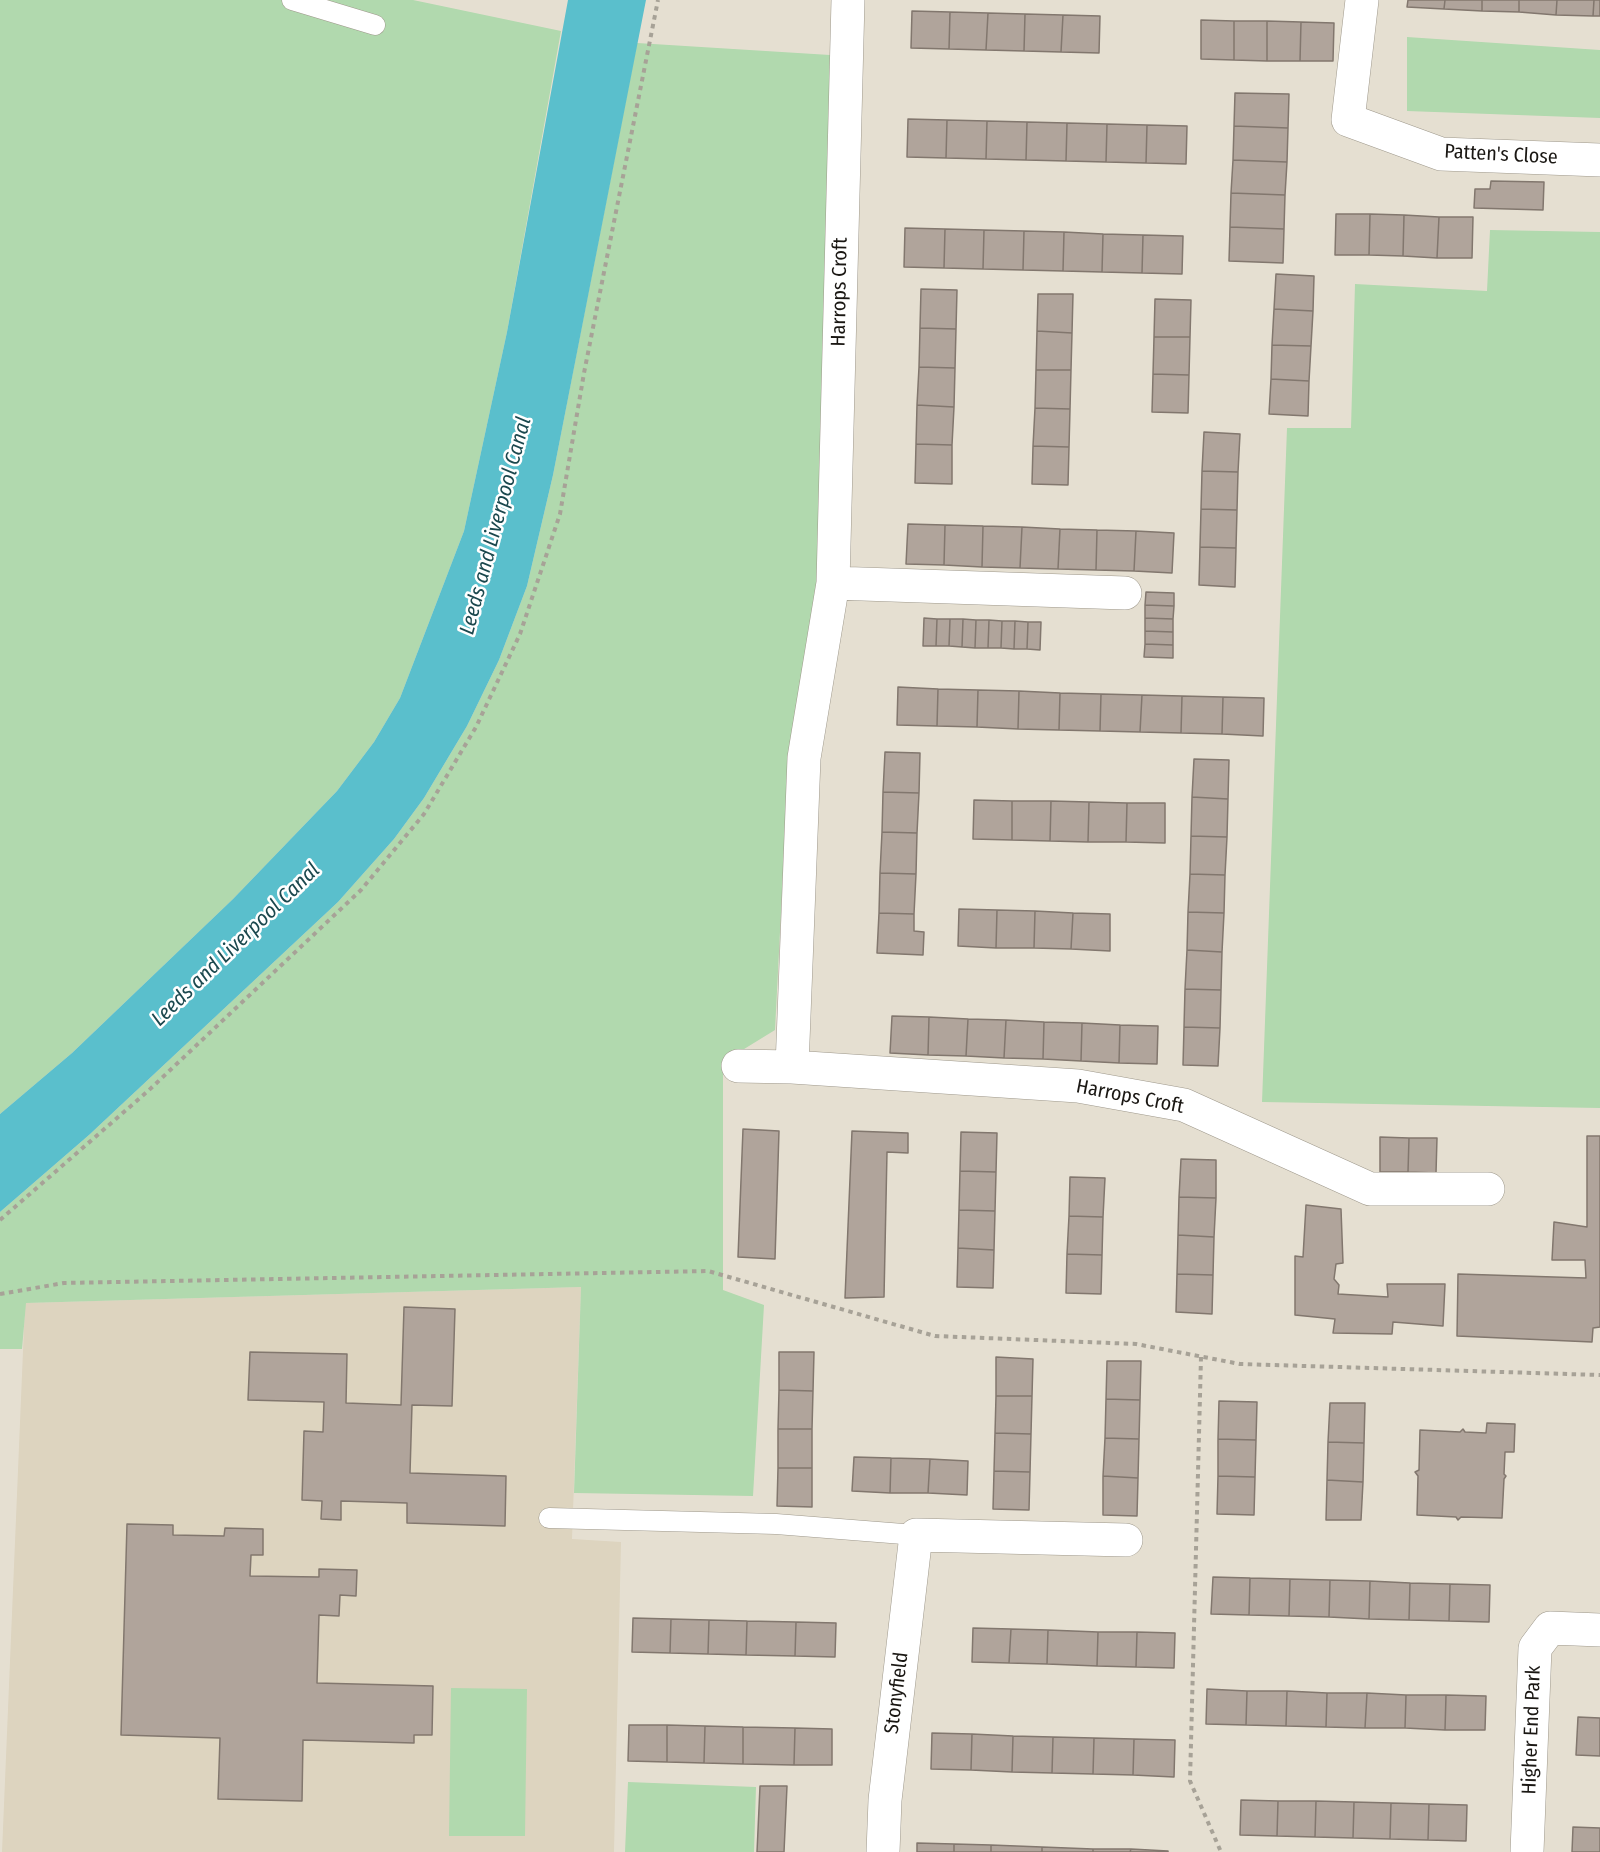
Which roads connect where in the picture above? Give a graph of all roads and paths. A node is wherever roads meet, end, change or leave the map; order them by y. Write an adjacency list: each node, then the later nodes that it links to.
1 (292, 0): 5 (lane)
2 (658, 0): 12 (path)
3 (848, 0): 7 (street, Harrops Croft)
4 (1362, 0): 6 (street, Patten's Close)
5 (375, 25)
6 (1600, 159)
7 (833, 583): 8 (street); 10 (street, Harrops Croft)
8 (1125, 593)
9 (738, 1066): 10 (street, Harrops Croft)
10 (792, 1067): 11 (street, Harrops Croft)
11 (1488, 1190)
12 (0, 1220)
13 (0, 1294): 14 (path)
14 (1201, 1357): 15 (path); 21 (path)
15 (1600, 1375)
16 (549, 1518): 17 (lane)
17 (916, 1535): 18 (street); 20 (street, Stonyfield)
18 (1126, 1540)
19 (1600, 1630): 22 (street, Higher End Park)
20 (883, 1852)
21 (1221, 1852)
22 (1527, 1852)

